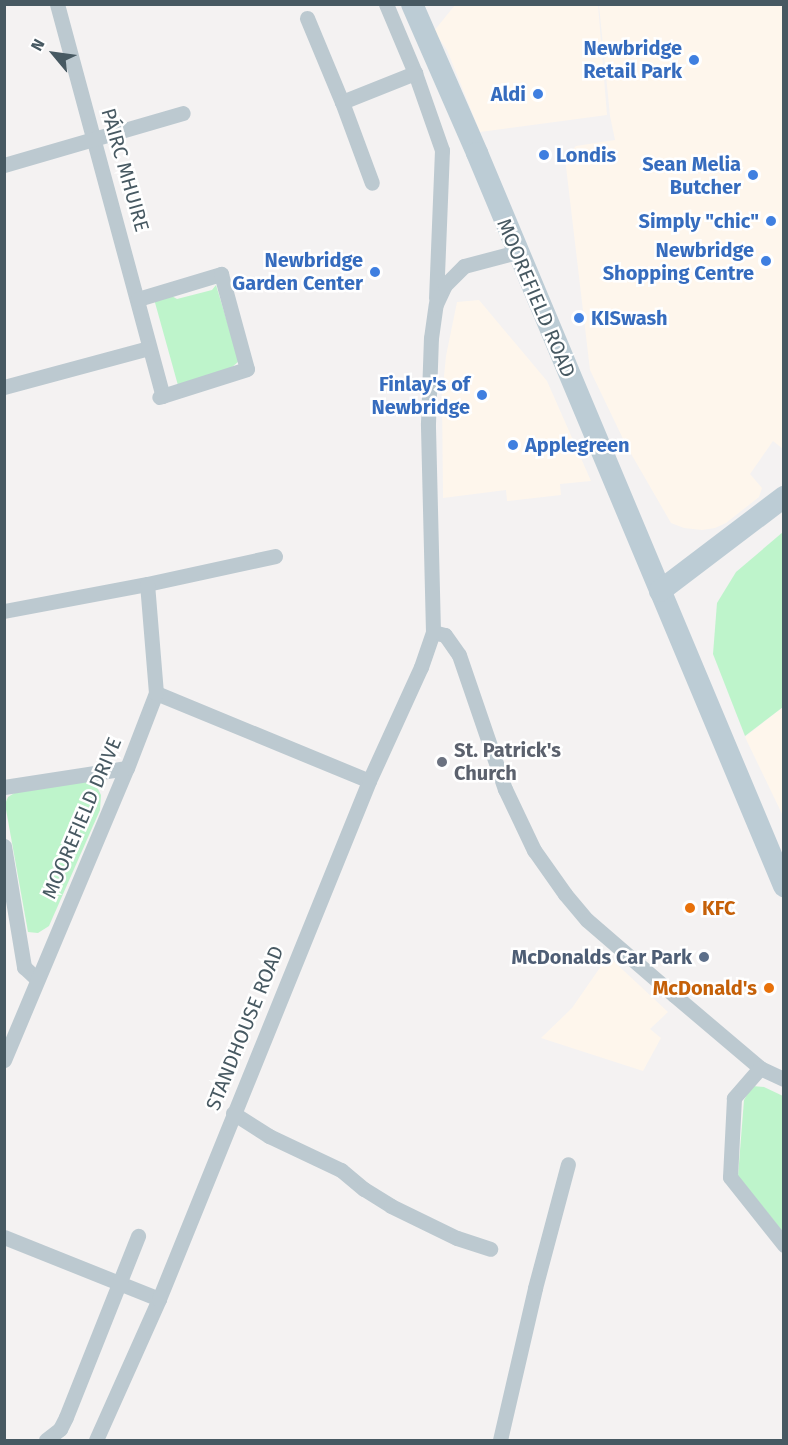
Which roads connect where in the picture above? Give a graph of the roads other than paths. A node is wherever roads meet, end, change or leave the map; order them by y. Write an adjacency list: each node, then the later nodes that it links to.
1 (57, 4): 8 (street, PÁIRC MHUIRE)
2 (386, 4): 5 (street)
3 (412, 4): 11 (street, MOOREFIELD ROAD)
4 (307, 18): 6 (street)
5 (415, 73): 6 (street); 13 (street)
6 (342, 102): 10 (street)
7 (183, 113): 8 (street)
8 (93, 138): 9 (street); 12 (street, PÁIRC MHUIRE)
9 (4, 165)
10 (372, 183)
11 (517, 252): 13 (street); 19 (street, MOOREFIELD ROAD)
12 (138, 299): 14 (street, PÁIRC MHUIRE); 14 (street, PÁIRC MHUIRE)
13 (436, 304): 21 (street)
14 (149, 348): 15 (street)
15 (4, 387)
16 (783, 497): 19 (street)
17 (275, 556): 18 (street)
18 (147, 584): 20 (street); 22 (street, MOOREFIELD DRIVE)
19 (660, 591): 27 (street, MOOREFIELD ROAD)
20 (4, 611)
21 (433, 632): 24 (street, STANDHOUSE ROAD); 30 (street)
22 (156, 693): 23 (street, MOOREFIELD DRIVE); 24 (street)
23 (127, 768): 25 (street); 28 (street, MOOREFIELD DRIVE)
24 (369, 781): 32 (street, STANDHOUSE ROAD)
25 (4, 787)
26 (4, 846): 28 (street)
27 (783, 886)
28 (37, 979): 29 (street, MOOREFIELD DRIVE)
29 (4, 1060)
30 (760, 1068): 31 (street); 36 (street)
31 (783, 1079)
32 (233, 1113): 37 (street); 39 (street, STANDHOUSE ROAD)
33 (568, 1164): 42 (street)
34 (138, 1236): 38 (street)
35 (4, 1238): 38 (street)
36 (783, 1245)
37 (490, 1249)
38 (120, 1282): 39 (street); 40 (street)
39 (159, 1299): 41 (street, STANDHOUSE ROAD)
40 (46, 1440)
41 (96, 1440)
42 (500, 1440)

